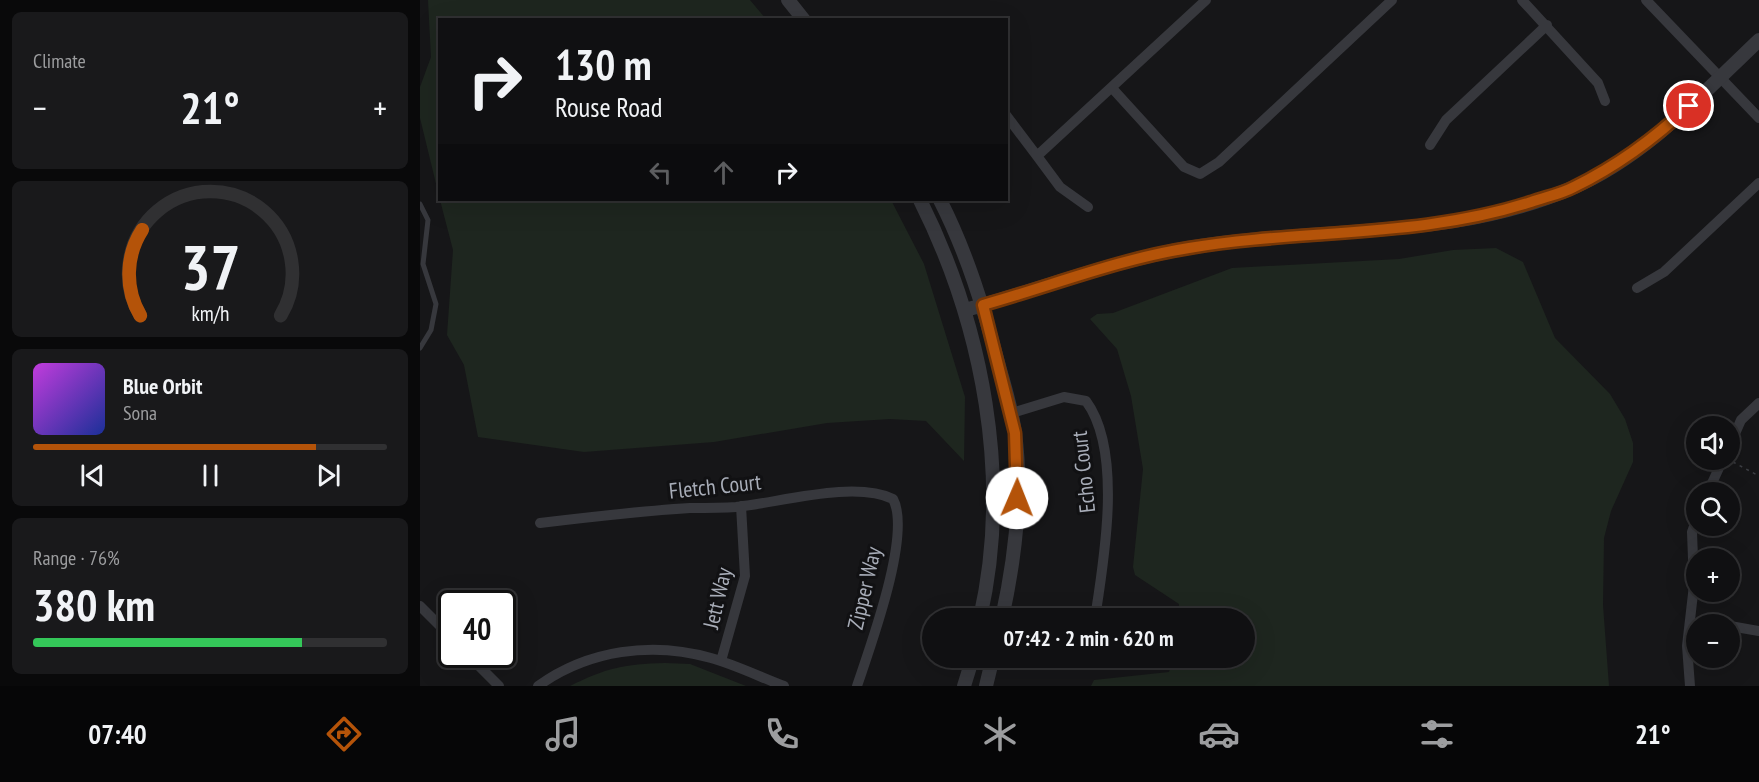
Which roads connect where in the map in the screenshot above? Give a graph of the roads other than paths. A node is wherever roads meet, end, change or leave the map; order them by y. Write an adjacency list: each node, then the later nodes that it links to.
1 (788, 0): 6 (street)
2 (1206, 0): 10 (street)
3 (1392, 0): 10 (street)
4 (1522, 0): 7 (street)
5 (1646, 0): 9 (street)
6 (802, 18)
7 (1546, 26): 11 (street); 14 (street)
8 (1759, 40): 9 (street)
9 (1720, 77): 13 (street); 22 (street)
10 (1112, 88): 15 (street)
11 (1605, 101)
12 (1008, 118): 15 (street)
13 (1759, 118)
14 (1430, 145)
15 (1037, 156): 20 (street)
16 (1759, 183): 21 (street)
17 (920, 201): 23 (street)
18 (940, 201): 22 (street)
19 (420, 204): 24 (lane)
20 (1088, 207)
21 (1637, 288)
22 (983, 305): 23 (street); 26 (street)
23 (965, 310): 33 (street)
24 (420, 348)
25 (1759, 403): 27 (street)
26 (1012, 413): 34 (street); 35 (street, Echo Court)
27 (1740, 424)
28 (893, 499): 29 (street, Fletch Court); 48 (street, Zipper Way)
29 (741, 506): 30 (street, Fletch Court); 40 (street, Jett Way)
30 (540, 523)
31 (1692, 536): 36 (street)
32 (420, 606): 37 (street)
33 (982, 608)
34 (1004, 608)
35 (1097, 608)
36 (1693, 614)
37 (438, 624)
38 (1740, 628): 39 (street)
39 (1759, 631)
40 (721, 662): 46 (street); 47 (street)
41 (481, 668): 45 (street)
42 (970, 668): 49 (street)
43 (990, 668): 50 (street)
44 (1689, 668): 51 (street)
45 (499, 686)
46 (538, 686)
47 (784, 686)
48 (857, 686)
49 (964, 686)
50 (986, 686)
51 (1690, 686)

